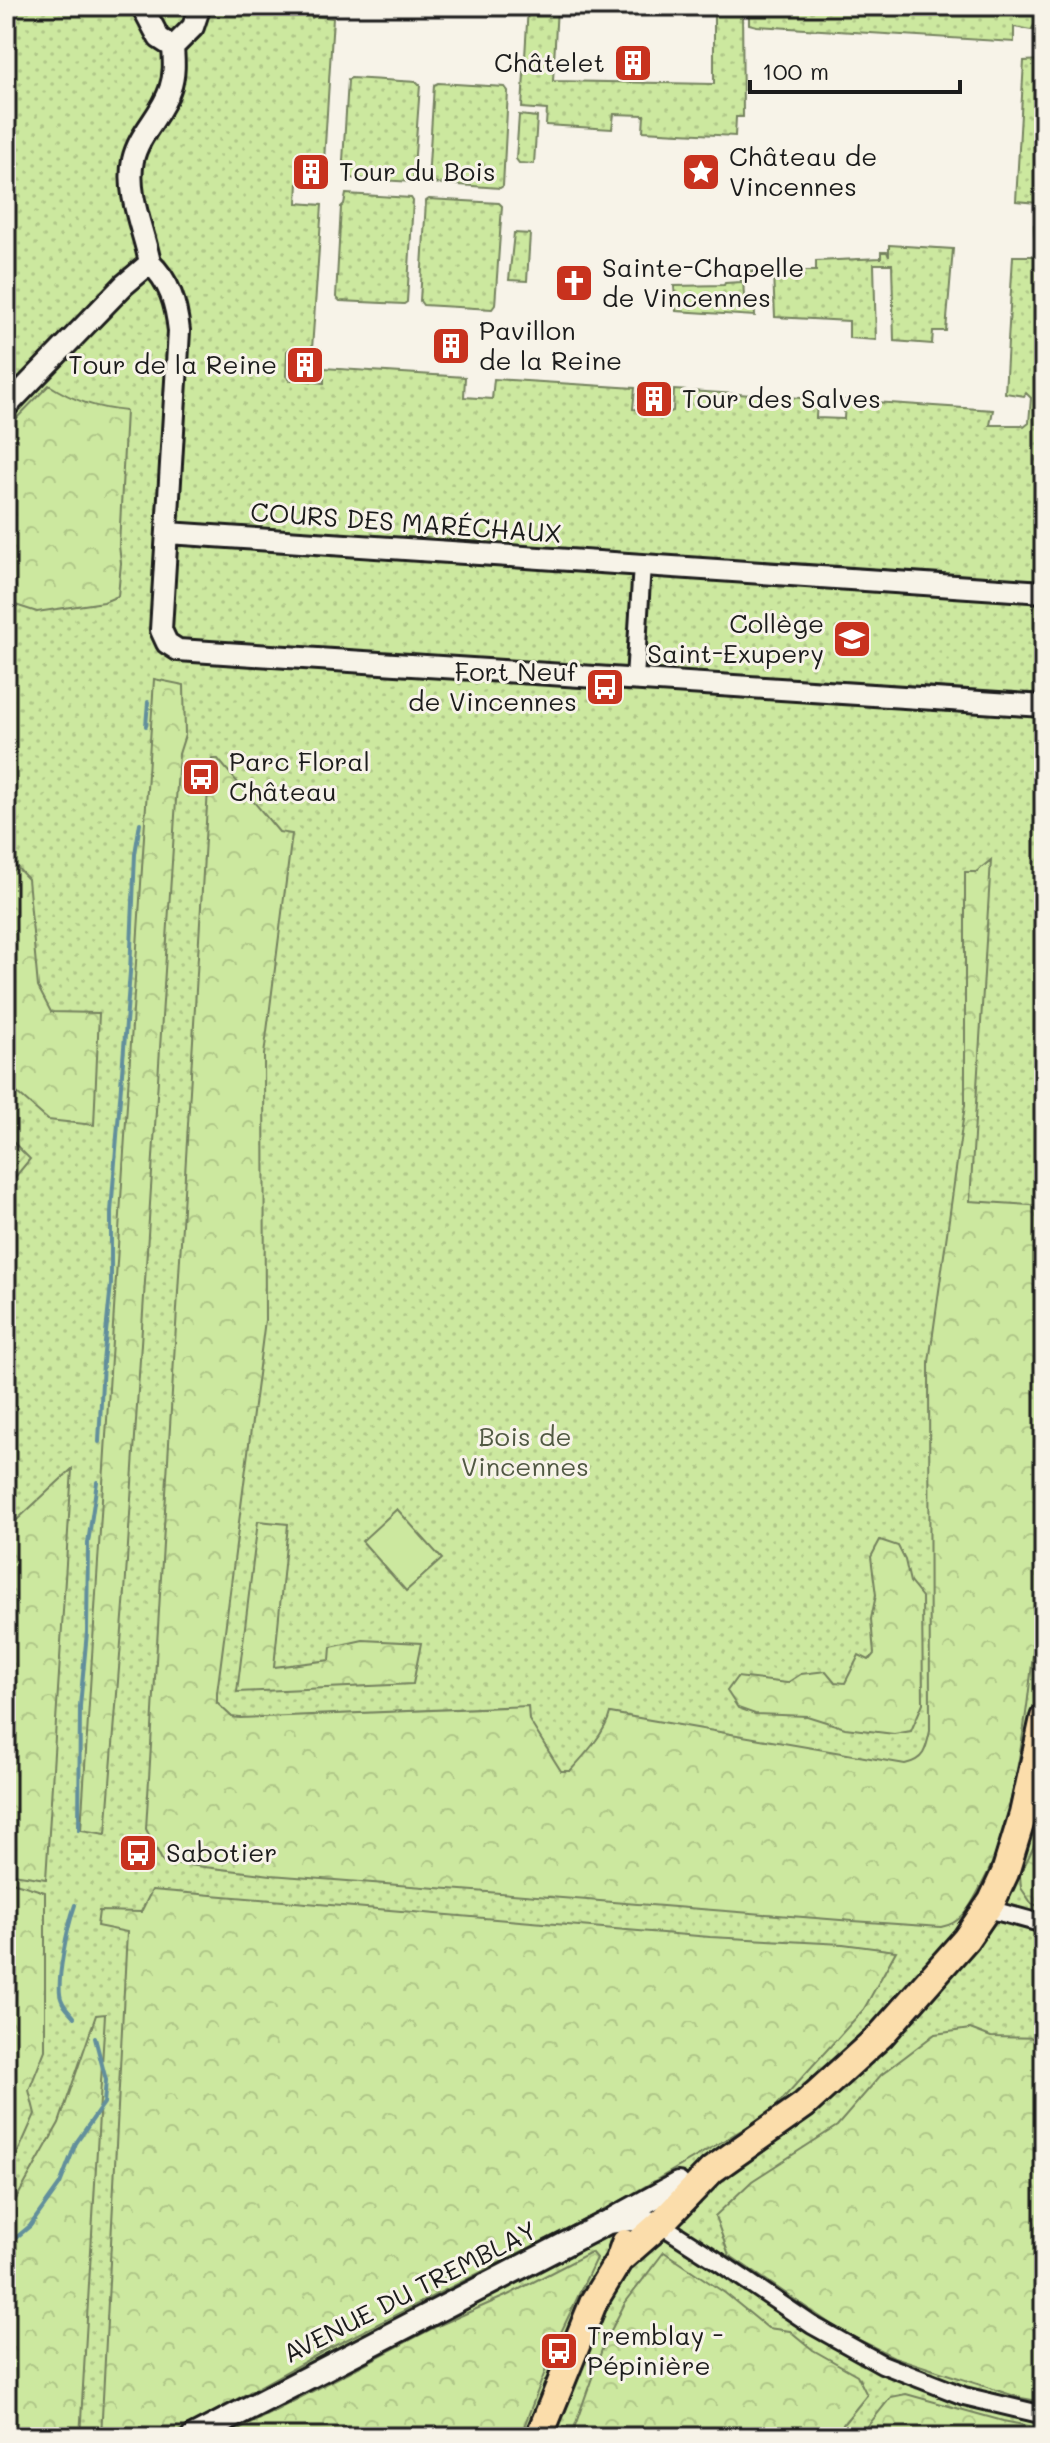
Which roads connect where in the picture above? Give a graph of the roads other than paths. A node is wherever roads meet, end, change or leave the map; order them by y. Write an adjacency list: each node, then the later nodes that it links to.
1 (142, 6): 3 (street)
2 (200, 6): 3 (street)
3 (173, 47): 4 (street)
4 (150, 263): 5 (street); 6 (street)
5 (6, 407)
6 (168, 533): 7 (street, COURS DES MARÉCHAUX); 9 (street)
7 (642, 564): 8 (street, COURS DES MARÉCHAUX); 9 (street)
8 (1044, 592)
9 (635, 679): 10 (street)
10 (1044, 706)
11 (1044, 1718): 12 (main road)
12 (988, 1909): 13 (street); 14 (main road)
13 (1044, 1924)
14 (712, 2170): 15 (main road); 17 (main road)
15 (678, 2184): 16 (main road); 17 (main road)
16 (608, 2222): 17 (main road, AVENUE DU TREMBLAY); 19 (main road, AVENUE DU TREMBLAY)
17 (651, 2222): 18 (street); 20 (main road)
18 (1044, 2415)
19 (193, 2437)
20 (539, 2437)

